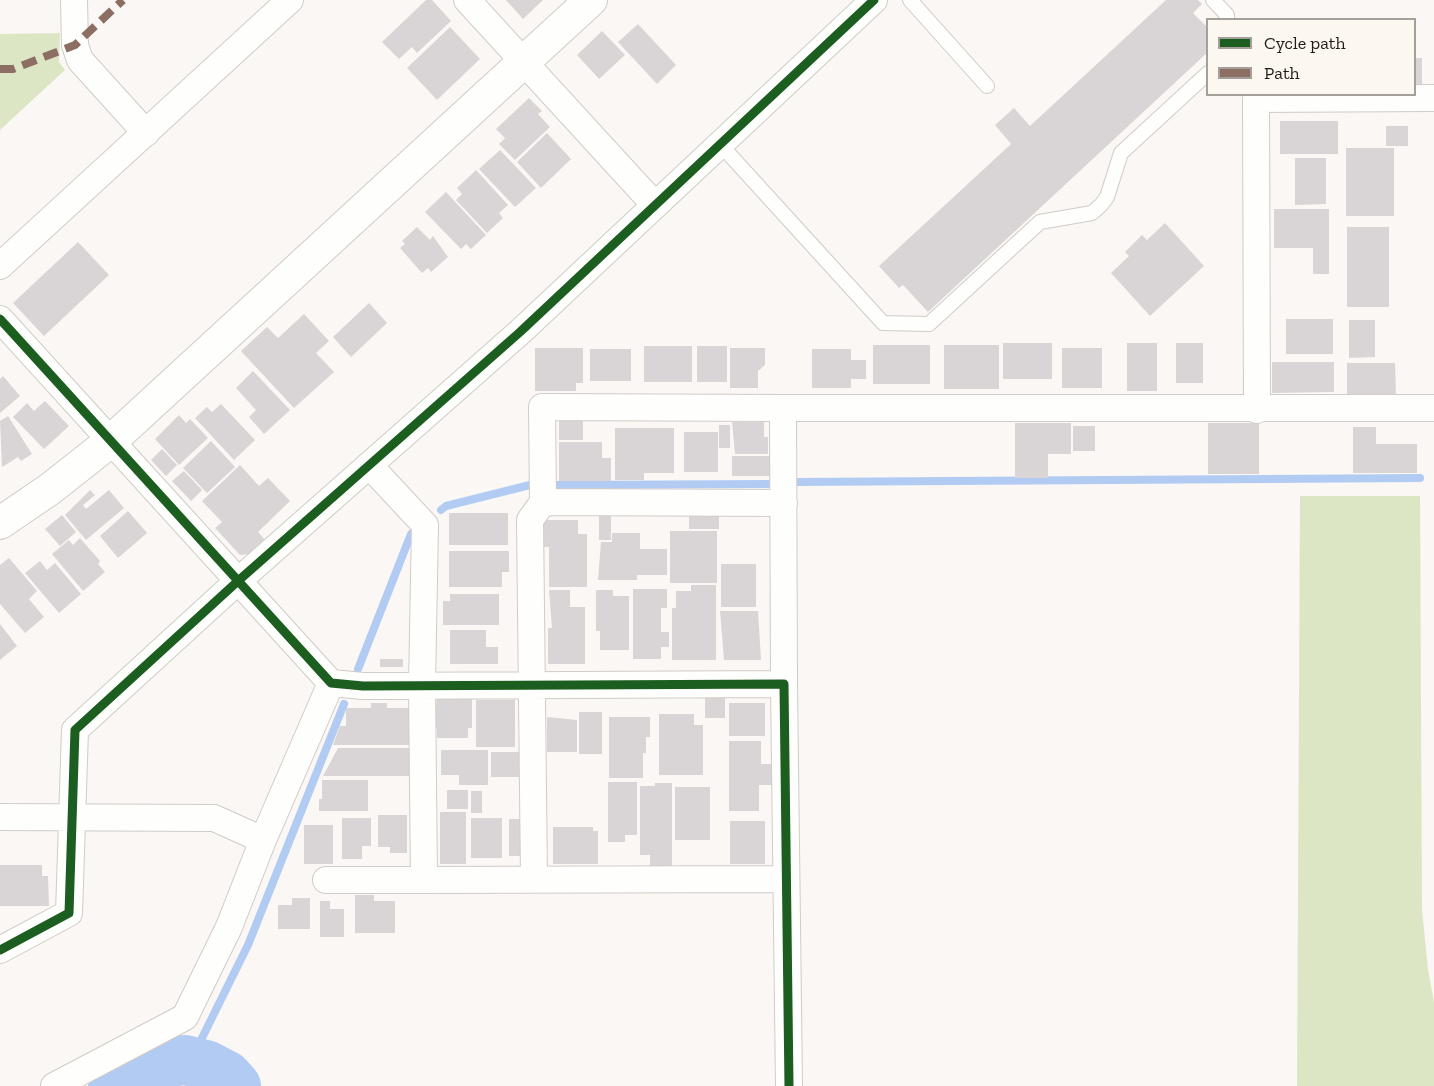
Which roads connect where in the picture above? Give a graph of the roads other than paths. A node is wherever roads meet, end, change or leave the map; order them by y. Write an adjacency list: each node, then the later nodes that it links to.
1 (74, 0): 13 (street)
2 (290, 0): 13 (street)
3 (466, 0): 9 (street)
4 (591, 0): 9 (street)
5 (874, 0): 14 (street)
6 (910, 0): 11 (lane)
7 (1213, 0): 8 (lane)
8 (1227, 18)
9 (523, 61): 15 (street); 21 (street)
10 (1206, 75): 14 (lane)
11 (987, 86)
12 (1434, 98): 20 (street)
13 (146, 133): 16 (street)
14 (719, 143): 15 (street)
15 (654, 204): 22 (street)
16 (0, 266)
17 (0, 319): 21 (street)
18 (783, 408): 20 (street); 23 (street); 24 (street)
19 (1434, 408): 20 (street)
20 (1257, 410)
21 (112, 440): 25 (street); 26 (street)
22 (369, 465): 26 (street); 30 (street)
23 (543, 502): 24 (street); 29 (street)
24 (784, 503): 28 (street)
25 (0, 523)
26 (238, 581): 27 (street); 32 (street)
27 (331, 683): 30 (street); 33 (street)
28 (784, 684): 29 (street); 35 (street)
29 (533, 685): 30 (street); 34 (street)
30 (422, 686): 37 (street)
31 (0, 817): 32 (street)
32 (73, 817): 33 (street); 38 (street)
33 (263, 840): 39 (street)
34 (534, 879): 35 (street); 37 (street)
35 (786, 879): 40 (street)
36 (326, 880): 37 (street)
37 (424, 880)
38 (0, 950)
39 (54, 1086)
40 (789, 1086)

